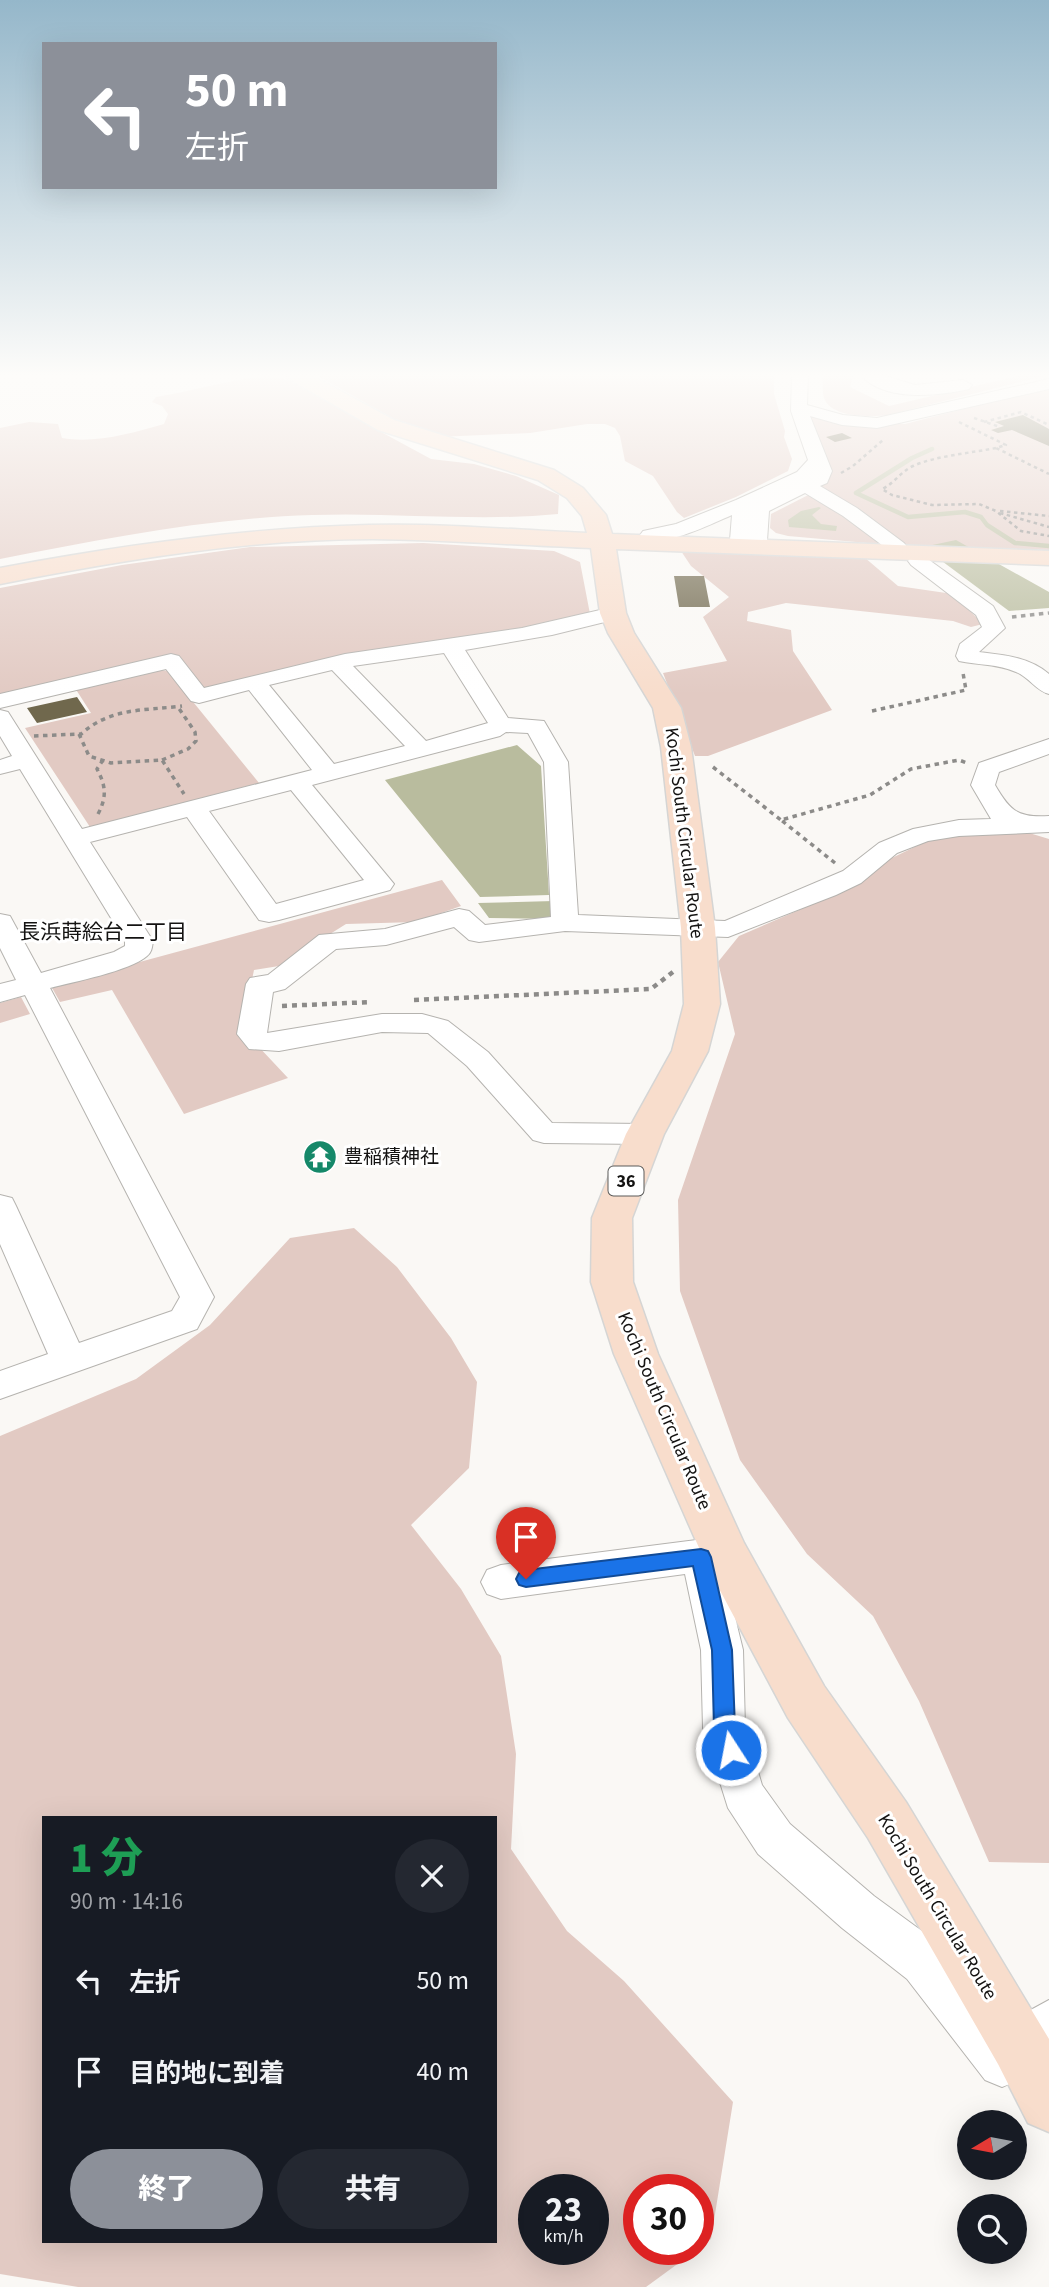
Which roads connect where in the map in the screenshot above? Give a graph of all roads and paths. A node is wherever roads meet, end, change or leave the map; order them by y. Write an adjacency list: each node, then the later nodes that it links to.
1 (556, 482): 12 (main road, Kochi South Circular Route / 36)
2 (793, 482): 6 (street)
3 (815, 482): 5 (street)
4 (896, 482): 7 (path)
5 (808, 487): 13 (street); 14 (street)
6 (743, 504): 10 (street); 13 (street)
7 (996, 511): 8 (path); 9 (path); 11 (path)
8 (1049, 516)
9 (1049, 527)
10 (650, 535): 12 (main road); 13 (main road)
11 (1049, 536)
12 (601, 537): 13 (main road); 16 (main road); 17 (main road); 19 (main road, Kochi South Circular Route / 36)
13 (748, 543): 14 (main road)
14 (911, 554): 15 (main road); 18 (street)
15 (1049, 558)
16 (0, 568)
17 (0, 576)
18 (985, 611): 20 (path); 22 (street)
19 (613, 613): 21 (street); 50 (main road, Kochi South Circular Route / 36)
20 (1049, 613)
21 (451, 646): 23 (street); 30 (street)
22 (977, 659): 25 (street); 29 (path)
23 (339, 664): 24 (street); 34 (street)
24 (255, 683): 26 (street); 41 (street)
25 (1049, 687)
26 (199, 696): 27 (street); 28 (path)
27 (0, 701)
28 (178, 707): 32 (path); 36 (path)
29 (872, 711)
30 (501, 725): 34 (street); 49 (street)
31 (6, 727): 32 (path); 35 (street)
32 (79, 736): 37 (path)
33 (1049, 746): 40 (street)
34 (420, 748): 41 (street)
35 (27, 760): 38 (street); 46 (street)
36 (162, 760): 37 (path); 43 (path)
37 (103, 761): 46 (path)
38 (0, 767)
39 (713, 767): 44 (path)
40 (988, 768): 44 (path); 45 (street)
41 (327, 772): 42 (street)
42 (296, 781): 43 (street); 43 (street)
43 (193, 807): 46 (street)
44 (781, 820): 47 (path)
45 (1040, 825): 47 (street)
46 (86, 835): 52 (street)
47 (852, 877): 50 (street)
48 (0, 922): 52 (street)
49 (565, 923): 50 (street); 56 (street)
50 (698, 928): 57 (main road, Kochi South Circular Route / 36)
51 (680, 967): 54 (path)
52 (33, 984): 53 (street); 59 (street)
53 (0, 993)
54 (406, 1000)
55 (379, 1002): 56 (path)
56 (256, 1007): 57 (street)
57 (645, 1134): 61 (main road, Kochi South Circular Route / 36)
58 (0, 1206): 59 (street)
59 (69, 1362): 60 (street)
60 (0, 1385)
61 (713, 1555): 62 (street); 63 (main road, Kochi South Circular Route / 36); 63 (street)
62 (501, 1582)
63 (1034, 2034): 64 (main road, Kochi South Circular Route / 36)
64 (1049, 2102)

